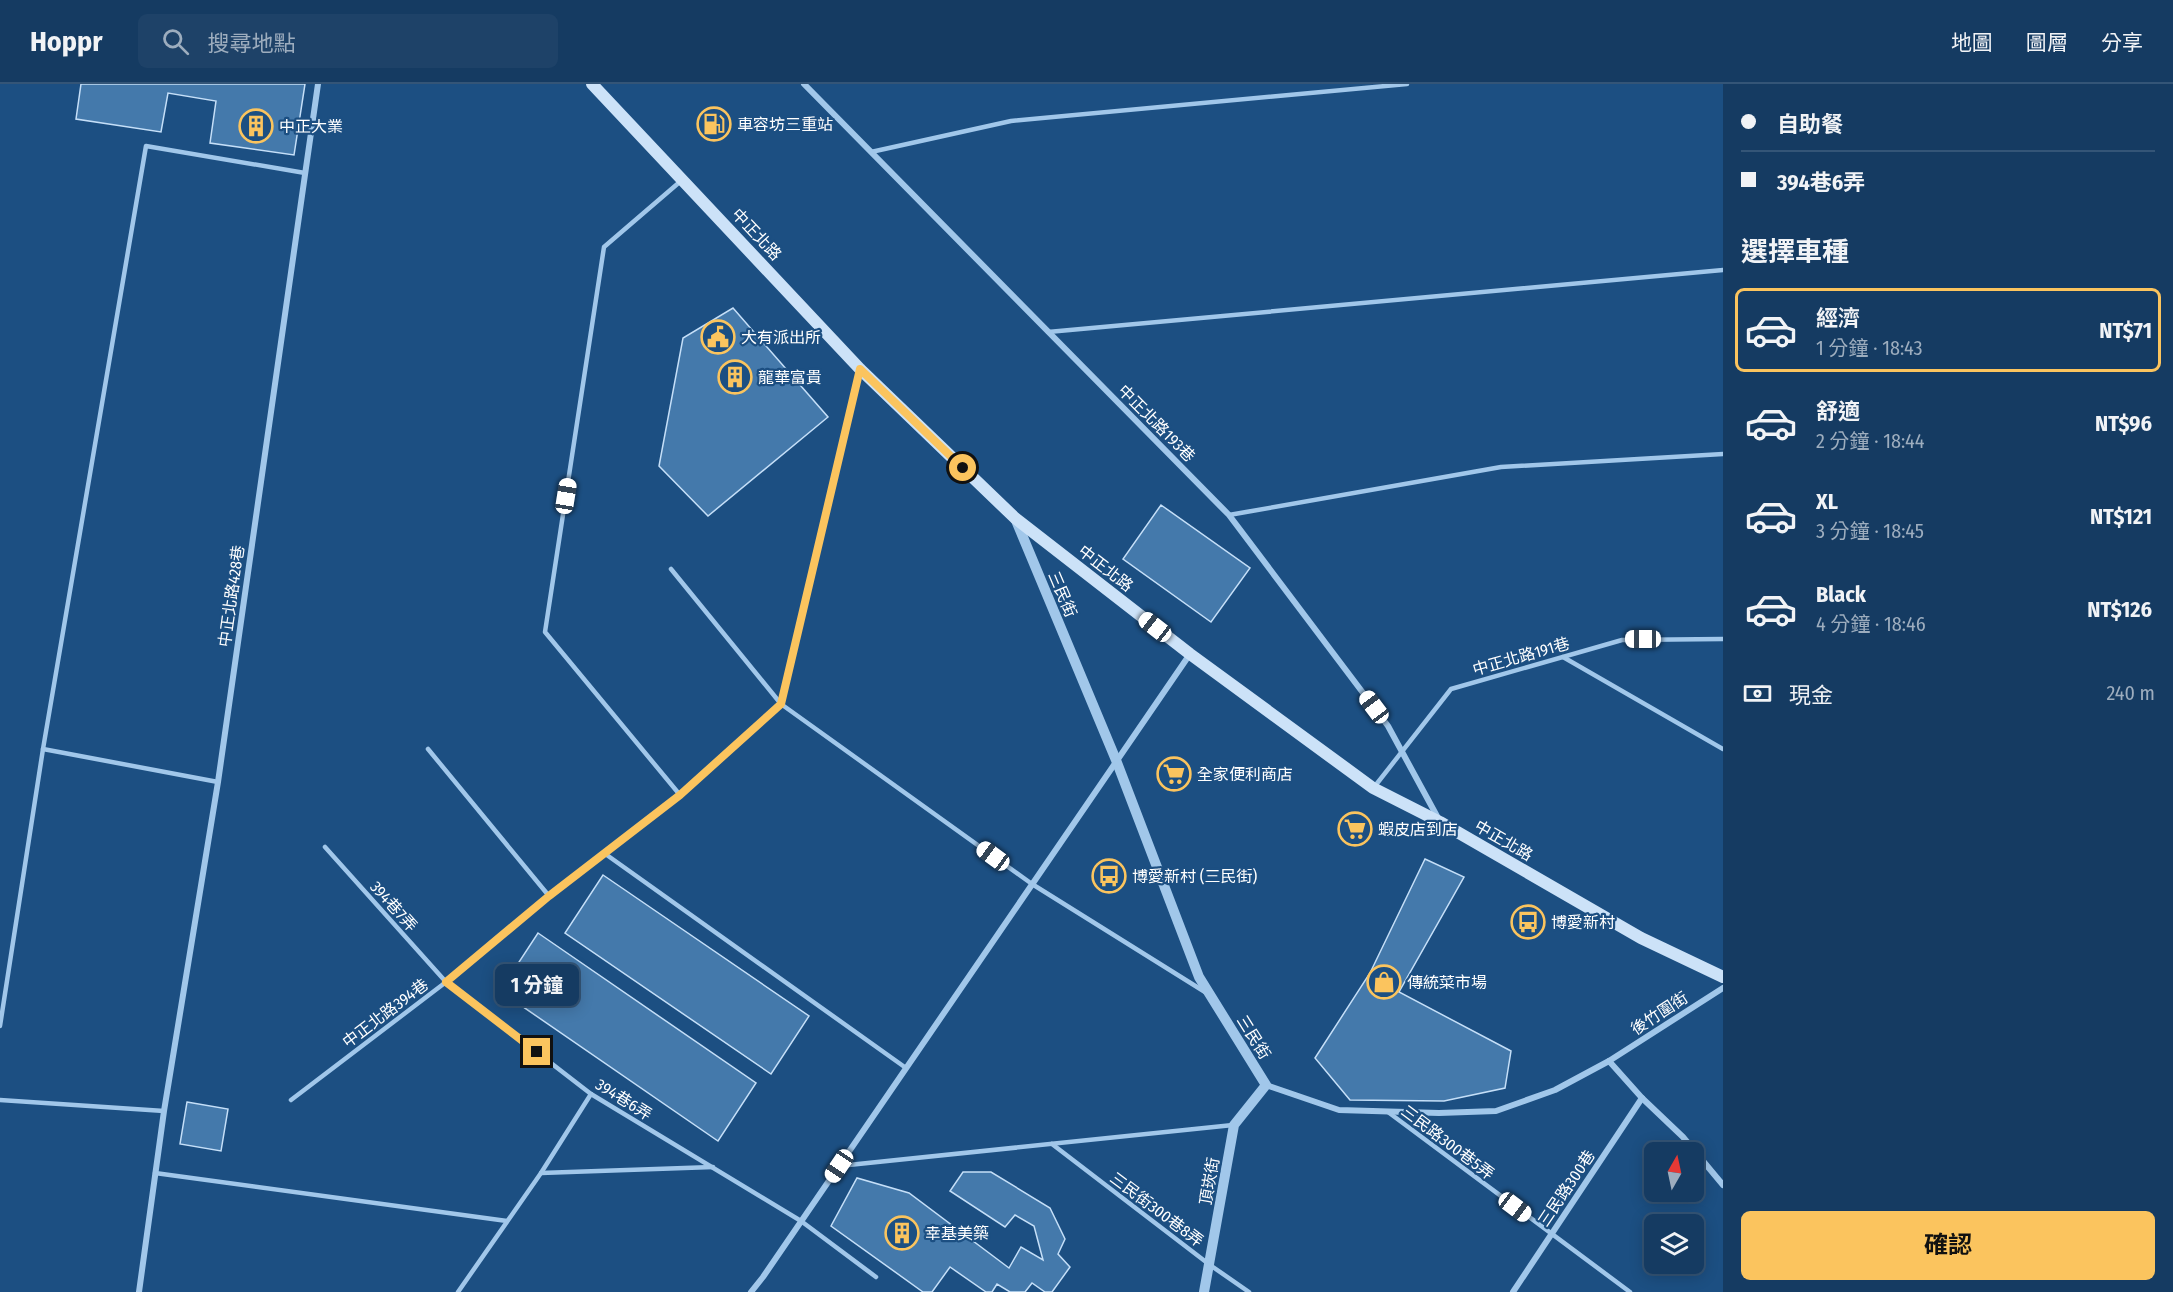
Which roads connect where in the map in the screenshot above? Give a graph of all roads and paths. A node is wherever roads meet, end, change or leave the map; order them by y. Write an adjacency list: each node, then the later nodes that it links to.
1 (318, 84): 6 (street, 中正北路428巷)
2 (592, 84): 7 (main road, 中正北路)
3 (804, 84): 5 (street, 中正北路193巷)
4 (1407, 84): 5 (lane)
5 (871, 152): 9 (street, 中正北路193巷)
6 (305, 173): 19 (lane); 24 (street, 中正北路428巷)
7 (682, 180): 10 (main road, 中正北路); 26 (lane)
8 (1723, 270): 9 (lane)
9 (1048, 332): 12 (street, 中正北路193巷)
10 (860, 369): 13 (main road, 中正北路); 18 (lane)
11 (1723, 454): 12 (lane)
12 (1229, 515): 22 (street, 中正北路193巷)
13 (1015, 518): 16 (main road, 中正北路); 23 (street, 三民街)
14 (671, 569): 18 (lane)
15 (1723, 639): 17 (lane, 中正北路191巷)
16 (1190, 654): 23 (street); 25 (main road, 中正北路)
17 (1563, 657): 21 (lane); 22 (lane, 中正北路191巷)
18 (781, 704): 26 (lane, 中正北路394巷); 30 (lane)
19 (43, 749): 24 (lane); 36 (lane)
20 (428, 749): 31 (lane)
21 (1723, 749)
22 (1402, 754): 25 (lane, 中正北路191巷); 27 (street, 中正北路193巷)
23 (1116, 760): 30 (street); 35 (street, 三民街)
24 (218, 782): 44 (street, 中正北路428巷)
25 (1373, 788): 27 (main road, 中正北路)
26 (680, 795): 29 (lane, 中正北路394巷)
27 (1440, 822): 32 (main road, 中正北路)
28 (325, 847): 33 (lane, 394巷7弄)
29 (604, 853): 31 (lane, 中正北路394巷); 38 (lane)
30 (1032, 884): 35 (lane); 38 (street)
31 (549, 896): 33 (lane, 中正北路394巷)
32 (1723, 977)
33 (446, 982): 40 (lane, 394巷6弄); 43 (lane, 中正北路394巷)
34 (1723, 988): 37 (street, 後竹圍街)
35 (1211, 997): 39 (street, 三民街)
36 (0, 1026)
37 (1609, 1061): 41 (street); 45 (street, 三民街)
38 (906, 1068): 48 (street)
39 (1266, 1085): 45 (street, 三民街); 46 (street, 頂崁街)
40 (591, 1094): 49 (lane, 394巷6弄); 51 (lane)
41 (1642, 1098): 52 (street); 55 (street, 三民路300巷)
42 (0, 1100): 44 (lane)
43 (291, 1100)
44 (164, 1111): 50 (street, 中正北路428巷)
45 (1388, 1112): 55 (lane, 三民路300巷5弄)
46 (1234, 1125): 47 (lane); 56 (street, 頂崁街)
47 (1052, 1144): 48 (lane); 56 (lane, 三民街300巷8弄)
48 (839, 1166): 54 (street)
49 (713, 1167): 51 (lane); 54 (lane, 394巷6弄)
50 (155, 1173): 53 (lane); 58 (street, 中正北路428巷)
51 (541, 1173): 53 (lane)
52 (1723, 1185)
53 (507, 1221): 59 (lane)
54 (801, 1221): 57 (lane, 394巷6弄); 60 (street)
55 (1551, 1235): 63 (street, 三民路300巷); 64 (lane, 三民路300巷5弄)
56 (1210, 1265): 61 (street, 頂崁街); 62 (lane, 三民街300巷8弄)
57 (876, 1277)
58 (139, 1292)
59 (458, 1292)
60 (750, 1292)
61 (1204, 1292)
62 (1250, 1292)
63 (1513, 1292)
64 (1630, 1292)

